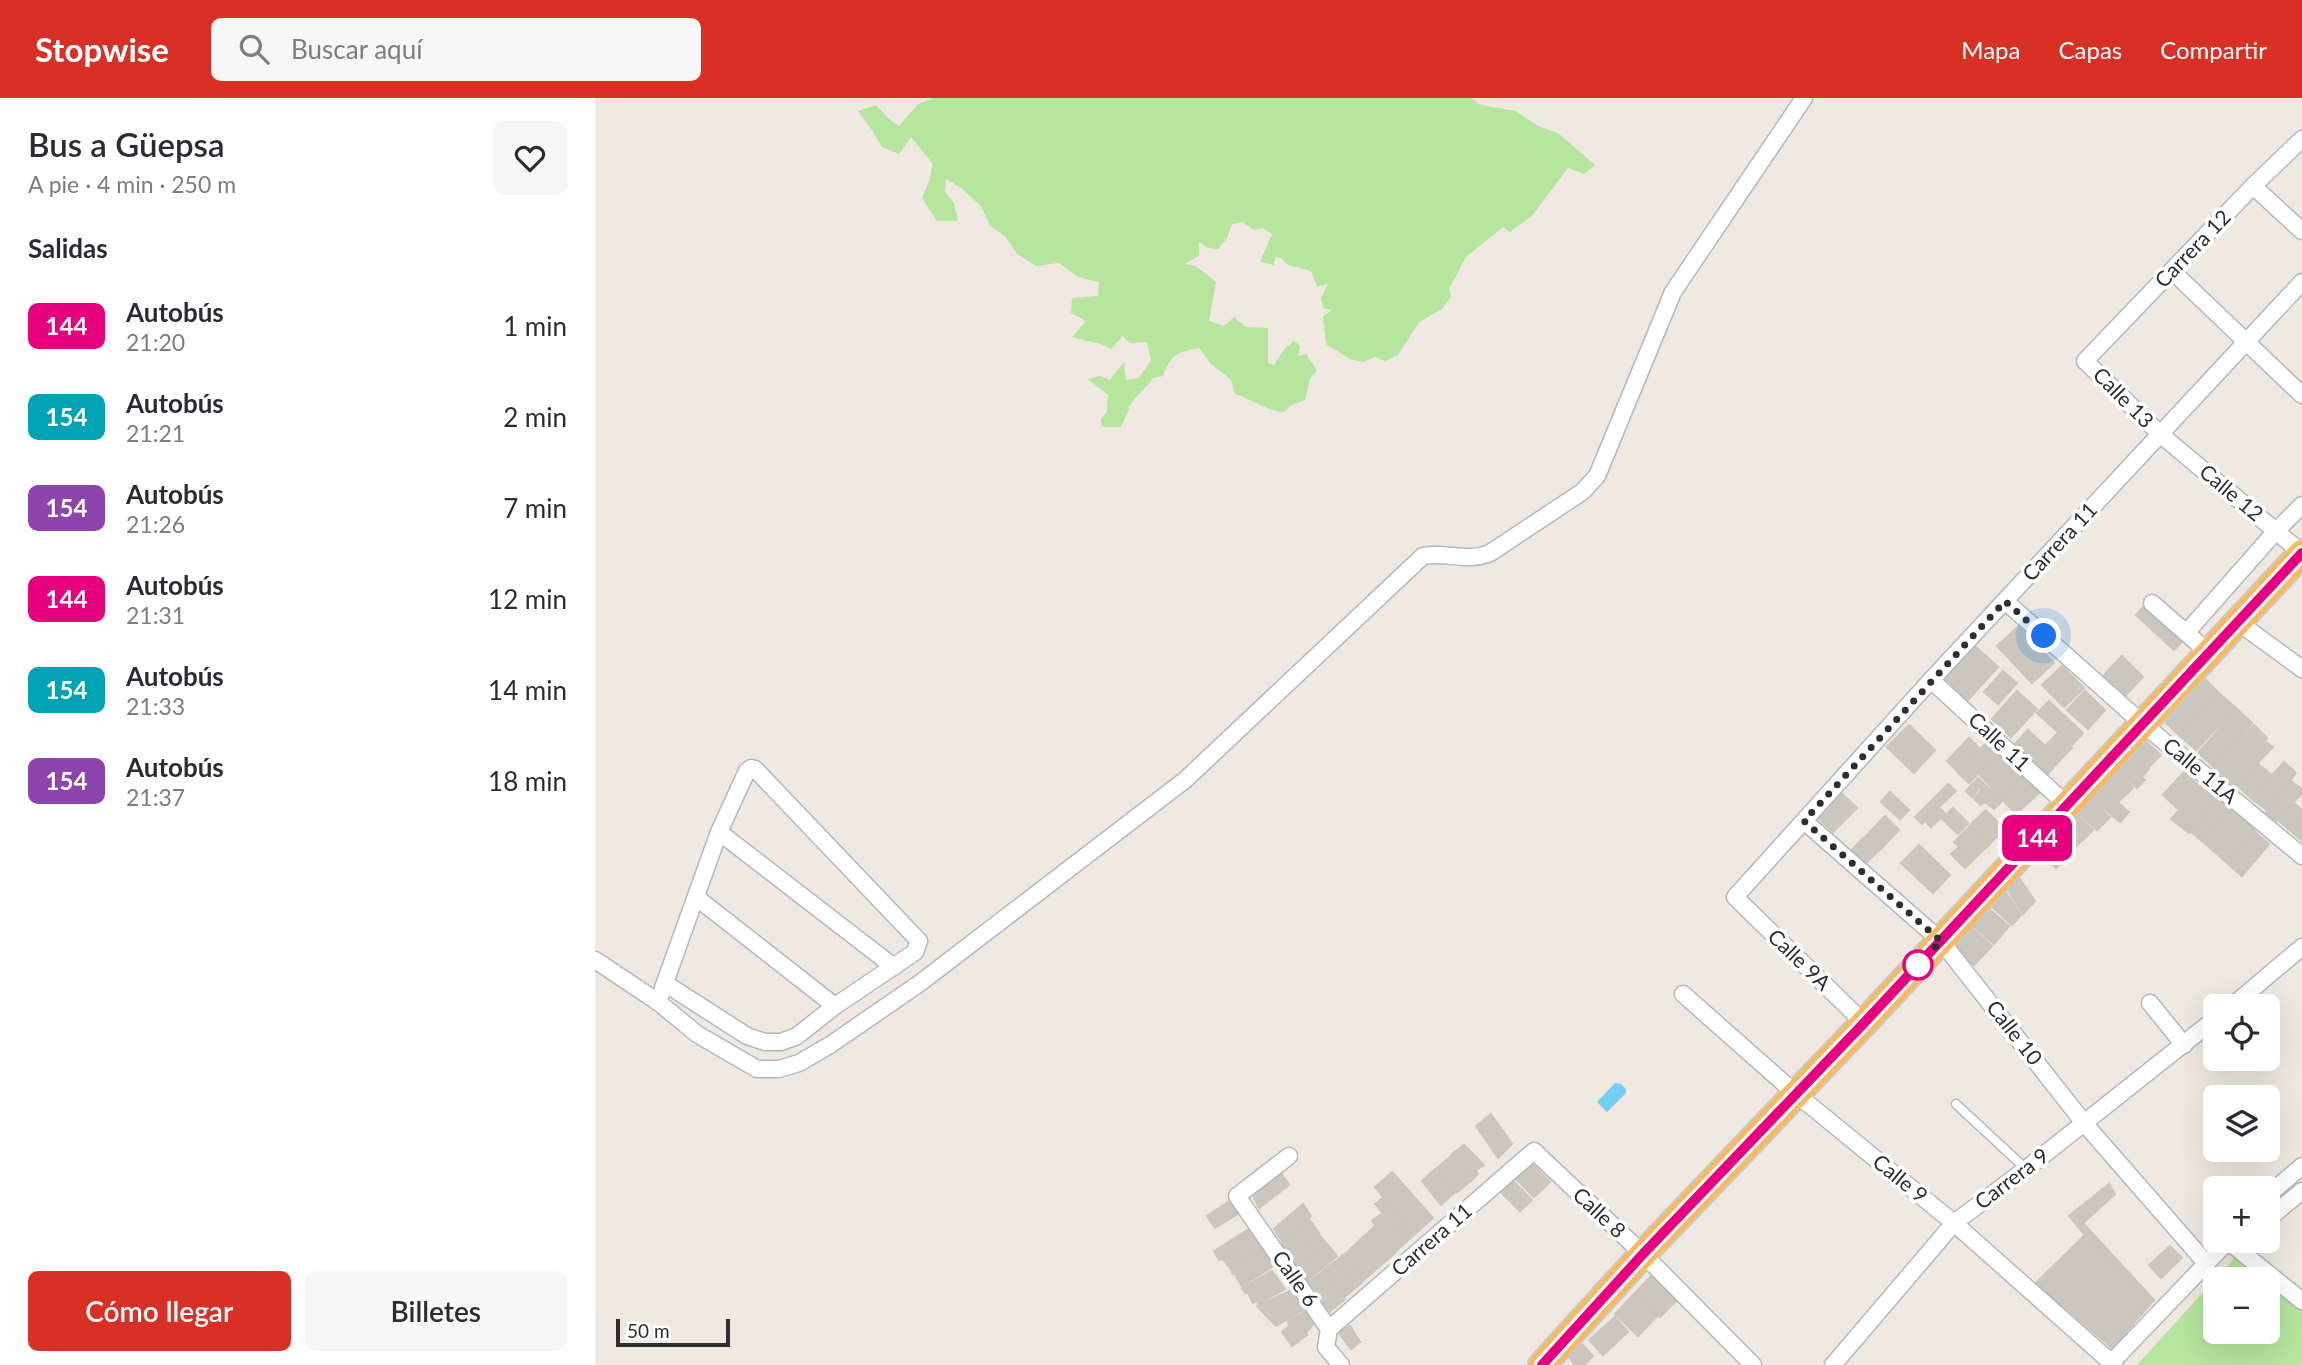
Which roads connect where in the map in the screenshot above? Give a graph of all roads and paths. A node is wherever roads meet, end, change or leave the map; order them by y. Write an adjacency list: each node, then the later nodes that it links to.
1 (1804, 98): 35 (street)
2 (2302, 139): 3 (street, Carrera 12)
3 (2253, 186): 4 (street); 5 (street, Carrera 12)
4 (2302, 231)
5 (2172, 271): 7 (street); 8 (street, Carrera 12)
6 (2302, 282): 7 (street, Carrera 11)
7 (2246, 342): 9 (street); 10 (street, Carrera 11)
8 (2085, 361): 10 (street, Calle 13)
9 (2302, 395)
10 (2160, 434): 12 (street, Calle 12); 14 (street, Carrera 11)
11 (2302, 505): 12 (street)
12 (2276, 531): 13 (street, Calle 12); 17 (street)
13 (2302, 553): 16 (highway)
14 (2005, 601): 20 (street, Carrera 11); 21 (street, Calle 11A)
15 (2152, 603): 17 (street)
16 (2238, 622): 18 (highway); 19 (street)
17 (2186, 633): 18 (street)
18 (2209, 653): 21 (highway)
19 (2302, 669)
20 (1931, 680): 22 (street, Calle 11); 23 (street, Carrera 11)
21 (2143, 724): 22 (highway); 25 (street, Calle 11A)
22 (2067, 805): 28 (highway)
23 (1804, 821): 26 (street, Carrera 11); 28 (street, Calle 10)
24 (719, 832): 27 (street); 31 (street); 31 (street)
25 (2302, 856)
26 (1735, 897): 38 (street, Calle 9A)
27 (697, 898): 32 (street); 37 (street)
28 (1941, 941): 38 (highway); 43 (street, Calle 10)
29 (2300, 953): 34 (street)
30 (595, 960): 35 (street)
31 (894, 967): 37 (street)
32 (666, 984): 35 (street); 37 (street)
33 (1683, 994): 41 (street, Calle 9)
34 (2247, 994)
35 (658, 1002)
36 (2150, 1003): 40 (street)
37 (835, 1006)
38 (1864, 1023): 41 (highway)
39 (2203, 1029): 40 (street, Carrera 9)
40 (2184, 1045): 43 (street, Carrera 9)
41 (1795, 1093): 51 (street, Calle 9); 54 (highway)
42 (1956, 1104): 47 (lane)
43 (2084, 1123): 47 (street, Carrera 9); 55 (street, Calle 10)
44 (1534, 1151): 54 (street, Calle 8); 57 (street, Carrera 11)
45 (1289, 1156): 57 (street, Calle 6)
46 (2302, 1166): 48 (street)
47 (2026, 1169): 51 (street, Carrera 9)
48 (2280, 1185)
49 (2302, 1191): 50 (street)
50 (2280, 1209)
51 (1954, 1223): 61 (street, Carrera 9); 62 (street, Calle 9)
52 (2216, 1253): 55 (street)
53 (2243, 1253): 56 (street)
54 (1643, 1254): 59 (highway); 60 (street, Calle 8)
55 (2206, 1263): 62 (street)
56 (2302, 1301)
57 (1329, 1329): 58 (street, Calle 6)
58 (1341, 1365)
59 (1542, 1365)
60 (1753, 1365)
61 (1833, 1365)
62 (2112, 1365)

